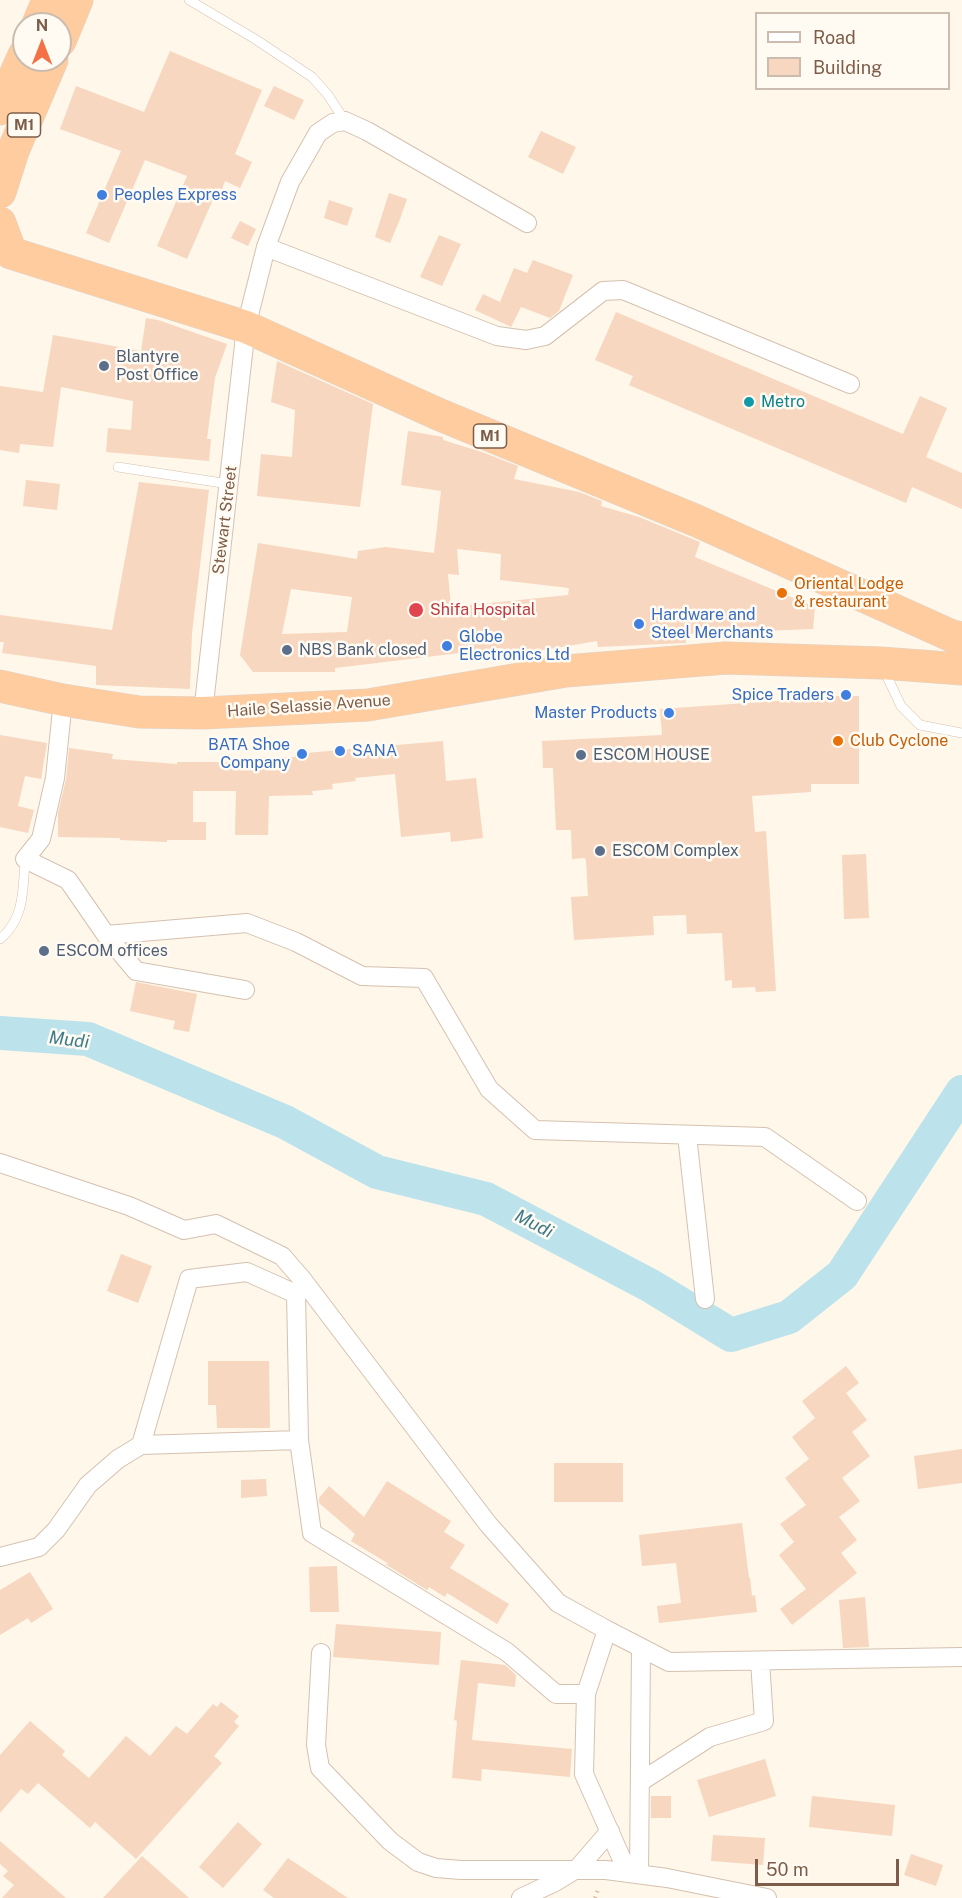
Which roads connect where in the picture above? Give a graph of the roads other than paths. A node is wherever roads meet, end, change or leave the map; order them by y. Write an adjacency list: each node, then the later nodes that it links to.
1 (189, 0): 5 (lane)
2 (16, 72): 4 (highway, M1)
3 (47, 72): 6 (highway, M1)
4 (0, 109)
5 (345, 121): 8 (street); 9 (street, Stewart Street)
6 (0, 192)
7 (0, 223): 10 (highway, M1)
8 (528, 223)
9 (267, 247): 10 (street, Stewart Street); 11 (street)
10 (246, 327): 13 (street, Stewart Street); 14 (highway, M1)
11 (850, 384)
12 (118, 467): 13 (lane)
13 (229, 484): 19 (street, Stewart Street)
14 (962, 638)
15 (881, 663): 16 (highway, Haile Selassie Avenue); 19 (highway, Haile Selassie Avenue); 20 (lane)
16 (962, 669)
17 (0, 686): 18 (highway, Haile Selassie Avenue)
18 (63, 700): 19 (highway, Haile Selassie Avenue); 21 (street)
19 (203, 713)
20 (962, 733)
21 (25, 859): 22 (street); 23 (lane)
22 (106, 935): 24 (street); 25 (street)
23 (0, 939)
24 (245, 990)
25 (687, 1135): 27 (street); 28 (street)
26 (0, 1163): 32 (street)
27 (857, 1201)
28 (705, 1299)
29 (299, 1440): 30 (street); 30 (street); 37 (street)
30 (141, 1445): 31 (street)
31 (0, 1557)
32 (607, 1630): 33 (street); 37 (street)
33 (641, 1648): 36 (street); 38 (street)
34 (321, 1653): 40 (street)
35 (962, 1657): 36 (street)
36 (760, 1661): 38 (street)
37 (586, 1694): 39 (street)
38 (640, 1782): 41 (street)
39 (610, 1831): 40 (street); 41 (street)
40 (578, 1868): 41 (street); 42 (street)
41 (634, 1874): 43 (street)
42 (521, 1898)
43 (767, 1898)

